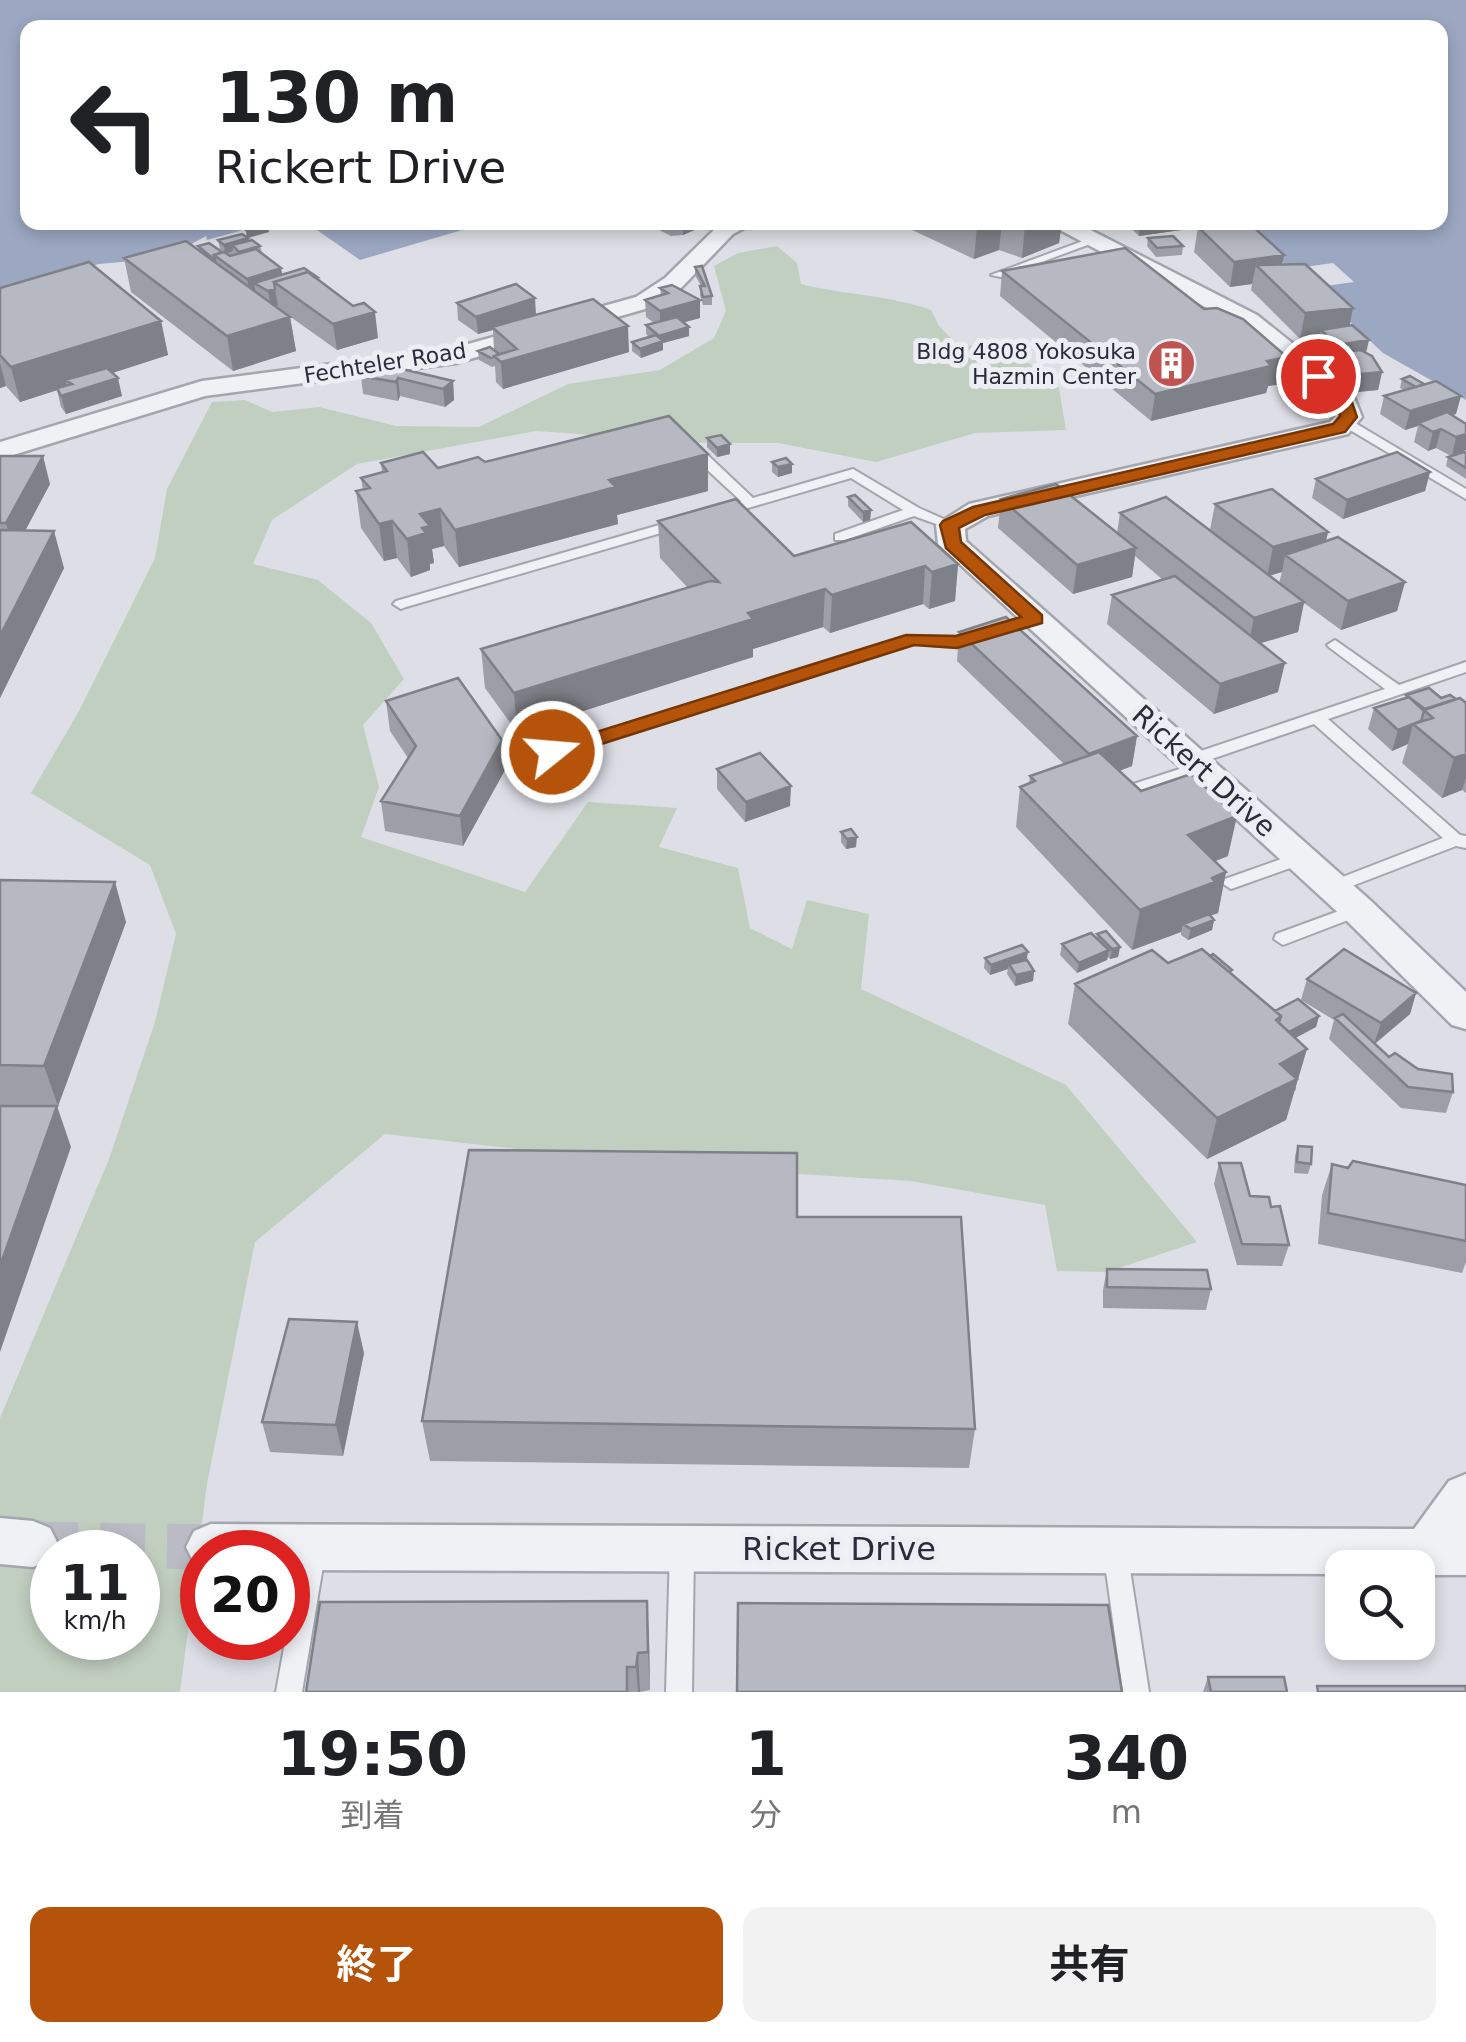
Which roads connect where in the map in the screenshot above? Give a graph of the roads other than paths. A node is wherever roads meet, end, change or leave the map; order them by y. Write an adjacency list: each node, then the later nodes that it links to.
1 (724, 230): 7 (street, Fechteler Road)
2 (1074, 230): 3 (street)
3 (1096, 240): 4 (lane); 5 (street)
4 (998, 275)
5 (1345, 421): 8 (lane); 11 (street)
6 (686, 442): 9 (lane)
7 (0, 452)
8 (1466, 495)
9 (751, 502): 10 (lane); 13 (lane)
10 (914, 511): 11 (lane); 12 (lane)
11 (950, 525): 14 (street, Rickert Drive)
12 (840, 538)
13 (402, 604)
14 (1035, 619): 19 (lane); 20 (street, Rickert Drive)
15 (1335, 646): 17 (lane)
16 (1466, 667): 17 (lane)
17 (1397, 690): 18 (lane)
18 (1317, 718): 20 (lane); 22 (lane)
19 (552, 752)
20 (1196, 764): 21 (lane); 23 (street, Rickert Drive)
21 (1130, 791)
22 (1461, 841): 25 (lane)
23 (1301, 858): 24 (lane); 25 (street, Rickert Drive)
24 (1231, 883)
25 (1333, 887): 26 (street, Rickert Drive)
26 (1358, 910): 27 (lane); 28 (street, Rickert Drive)
27 (1284, 940)
28 (1466, 1015)
29 (1466, 1496): 34 (street)
30 (310, 1548): 31 (street, Ricket Drive)
31 (314, 1548): 32 (street, Ricket Drive); 35 (lane)
32 (682, 1549): 33 (street, Ricket Drive); 36 (lane)
33 (1115, 1550): 34 (street, Ricket Drive); 37 (lane)
34 (1446, 1552)
35 (289, 1692)
36 (679, 1692)
37 (1136, 1692)

